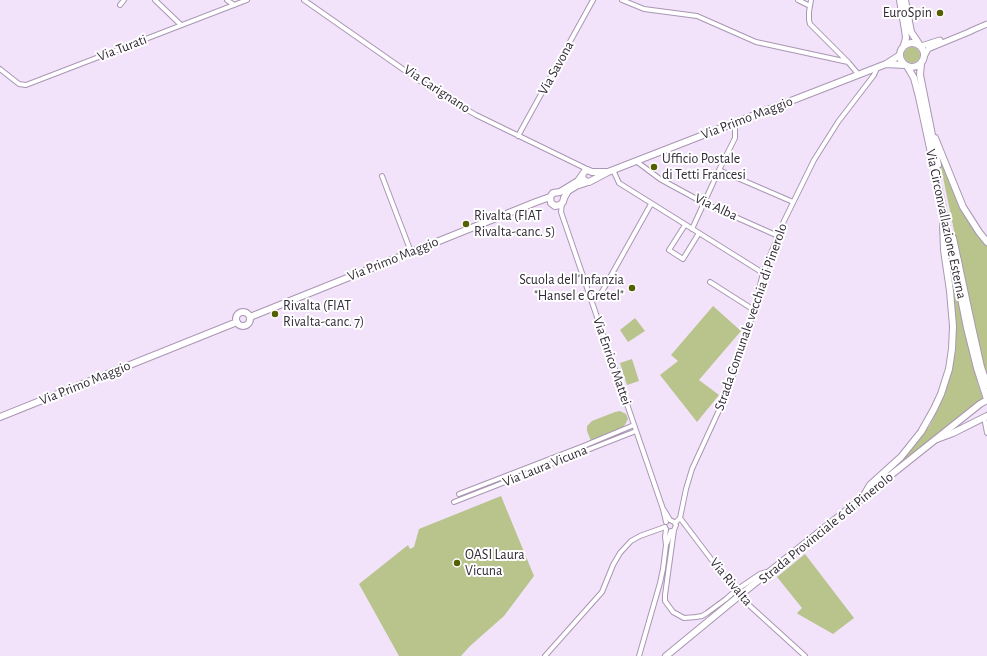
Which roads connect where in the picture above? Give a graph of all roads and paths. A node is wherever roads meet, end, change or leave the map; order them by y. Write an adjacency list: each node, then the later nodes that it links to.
1 (124, 0): 13 (street)
2 (155, 0): 16 (street)
3 (227, 0): 12 (street)
4 (247, 0): 12 (street, Via Turati)
5 (304, 0): 31 (street, Via Carignano)
6 (593, 0): 31 (street, Via Savona)
7 (622, 0): 22 (street)
8 (798, 0): 14 (street)
9 (811, 0): 14 (street)
10 (900, 0): 18 (main road)
11 (905, 0): 19 (main road)
12 (234, 5): 16 (street, Via Turati)
13 (120, 6)
14 (810, 6): 22 (street)
15 (987, 24): 17 (street)
16 (181, 25): 27 (street, Via Turati)
17 (973, 30): 19 (street); 21 (street)
18 (904, 45): 19 (main road); 20 (main road)
19 (920, 45): 21 (main road)
20 (900, 55): 23 (main road, Via Primo Maggio); 25 (main road)
21 (925, 55): 24 (main road)
22 (848, 62): 28 (street)
23 (886, 64): 25 (main road, Via Primo Maggio); 26 (main road, Via Primo Maggio)
24 (921, 64): 25 (main road); 30 (main road, Via Circonvallazione Esterna)
25 (906, 65): 30 (main road, Via Circonvallazione Esterna)
26 (877, 68): 28 (main road, Via Primo Maggio); 43 (street, Strada Comunale vecchia di Pinerolo)
27 (0, 69)
28 (859, 75): 29 (main road, Via Primo Maggio)
29 (735, 123): 32 (main road, Via Primo Maggio); 34 (street)
30 (929, 130): 47 (main road, Via Circonvallazione Esterna); 53 (main road); 61 (main road, Via Circonvallazione Esterna)
31 (518, 136): 33 (street, Via Carignano)
32 (636, 162): 36 (main road, Via Primo Maggio); 44 (street, Via Alba)
33 (577, 165): 35 (street, Via Carignano); 38 (street)
34 (719, 170): 43 (street); 44 (street)
35 (590, 171): 36 (main road, Via Primo Maggio); 38 (main road); 39 (main road)
36 (610, 171): 39 (main road, Via Primo Maggio); 46 (street)
37 (382, 176): 54 (street)
38 (582, 177): 39 (main road); 40 (main road)
39 (589, 181): 41 (main road, Via Primo Maggio)
40 (560, 192): 41 (main road); 42 (main road)
41 (564, 198): 45 (main road)
42 (552, 202): 45 (main road); 48 (street, Via Enrico Mattei); 54 (main road, Via Primo Maggio)
43 (793, 202): 52 (street, Strada Comunale vecchia di Pinerolo)
44 (704, 203): 50 (street); 52 (street, Via Alba)
45 (562, 204): 48 (street, Via Enrico Mattei)
46 (651, 204): 49 (street); 57 (street)
47 (942, 204): 61 (main road, Via Circonvallazione Esterna); 70 (main road)
48 (561, 212): 57 (street, Via Enrico Mattei)
49 (685, 225): 50 (street); 51 (street)
50 (692, 229): 51 (street)
51 (699, 233): 55 (street)
52 (778, 236): 55 (street, Strada Comunale vecchia di Pinerolo)
53 (987, 242)
54 (411, 252): 59 (main road, Via Primo Maggio)
55 (763, 273): 58 (street, Strada Comunale vecchia di Pinerolo)
56 (710, 282): 58 (street)
57 (592, 300): 65 (street, Via Enrico Mattei)
58 (754, 310): 72 (street, Strada Comunale vecchia di Pinerolo)
59 (250, 317): 60 (main road); 60 (main road)
60 (237, 322): 64 (main road, Via Primo Maggio)
61 (985, 383): 62 (main road)
62 (987, 400): 68 (main road, Strada Provinciale 6 di Pinerolo)
63 (985, 416): 67 (street); 68 (main road)
64 (0, 417)
65 (634, 425): 66 (street, Via Enrico Mattei); 69 (street, Via Laura Vicuna)
66 (636, 431): 71 (street, Via Laura Vicuna); 73 (street, Via Enrico Mattei)
67 (987, 433)
68 (937, 439): 70 (main road, Strada Provinciale 6 di Pinerolo)
69 (459, 494)
70 (860, 501): 77 (main road, Strada Provinciale 6 di Pinerolo)
71 (454, 502)
72 (680, 516): 73 (street); 77 (street, Via Rivalta)
73 (671, 522): 74 (street); 75 (street)
74 (665, 528): 75 (street); 76 (street); 78 (street)
75 (672, 531): 76 (street); 77 (street)
76 (666, 545): 79 (street)
77 (737, 594): 80 (main road, Strada Provinciale 6 di Pinerolo); 81 (street, Via Rivalta)
78 (545, 656)
79 (639, 656)
80 (666, 656)
81 (805, 656)

